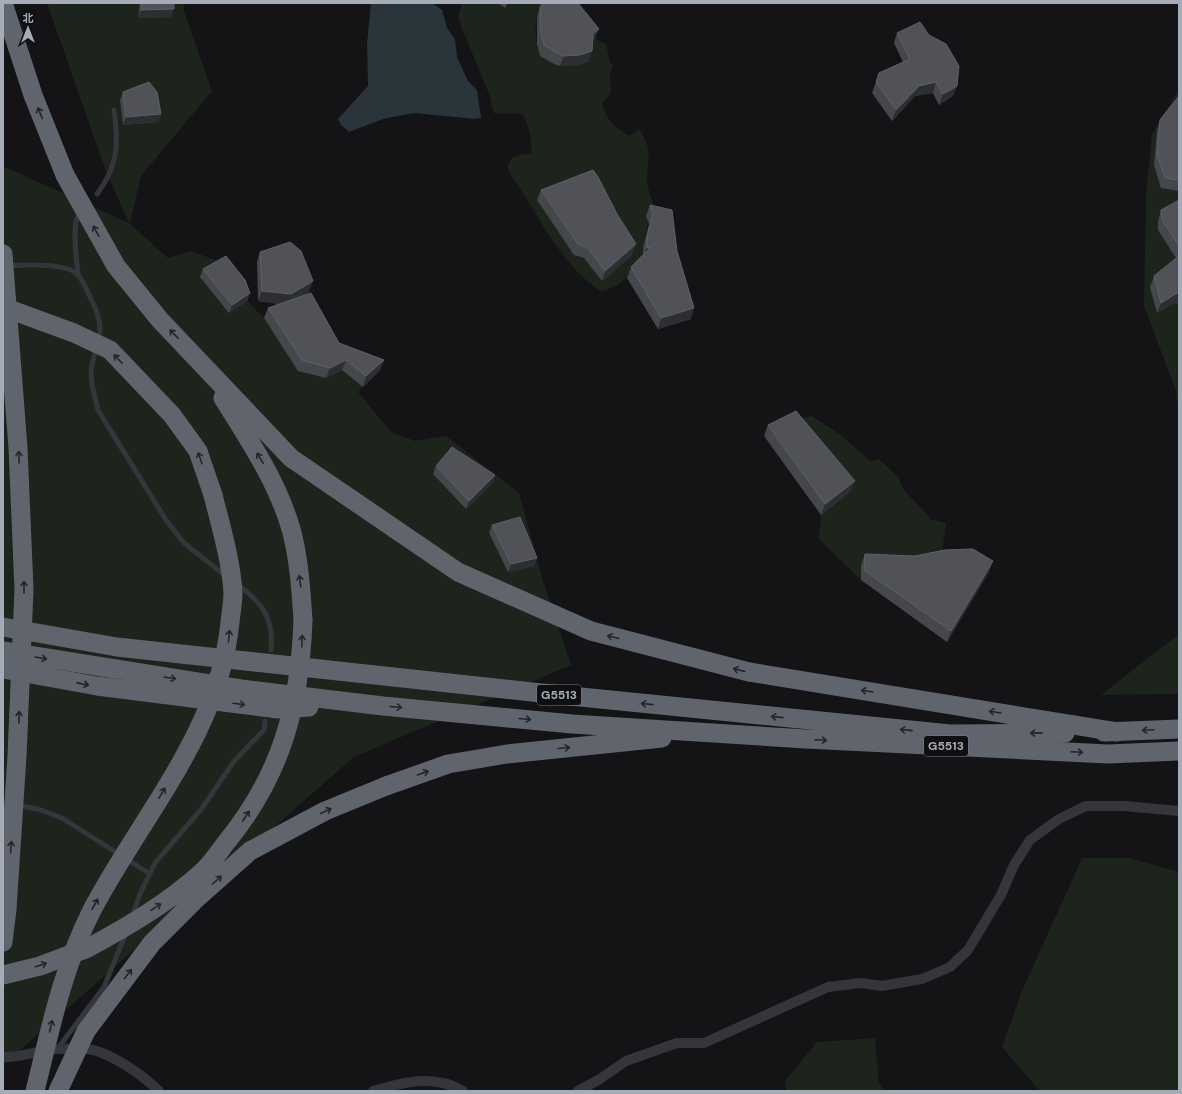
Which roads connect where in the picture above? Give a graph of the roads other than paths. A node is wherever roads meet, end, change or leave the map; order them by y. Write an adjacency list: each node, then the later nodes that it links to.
1 (3, 3): 11 (highway, one-way to 1)
2 (114, 110): 3 (lane)
3 (97, 194)
4 (78, 214): 7 (lane)
5 (3, 254): 27 (highway, one-way to 5, bridge)
6 (3, 266): 7 (lane)
7 (78, 275): 9 (lane)
8 (3, 307): 31 (highway, one-way to 8, bridge)
9 (99, 336)
10 (95, 352): 15 (lane)
11 (201, 362): 21 (highway, one-way to 11); 28 (highway, one-way to 11, bridge)
12 (3, 616): 14 (highway)
13 (3, 627): 14 (highway, G5513)
14 (117, 647): 21 (highway, G5513, one-way to 14)
15 (271, 650)
16 (3, 651): 18 (highway, G5513, one-way to 18)
17 (3, 669): 18 (highway, one-way to 18)
18 (371, 704): 22 (highway, G5513, one-way to 22)
19 (265, 721): 26 (lane)
20 (1179, 729): 21 (highway, G5513, one-way to 21)
21 (1117, 732)
22 (713, 733): 23 (highway, G5513, one-way to 23); 32 (highway, one-way to 22, bridge)
23 (1179, 751)
24 (11, 803): 26 (lane)
25 (1179, 811): 36 (street)
26 (150, 874): 29 (lane)
27 (3, 942)
28 (3, 975)
29 (58, 1049): 30 (street); 33 (street)
30 (3, 1057)
31 (35, 1091)
32 (58, 1091)
33 (159, 1091)
34 (372, 1091): 35 (street)
35 (463, 1091)
36 (578, 1091)

